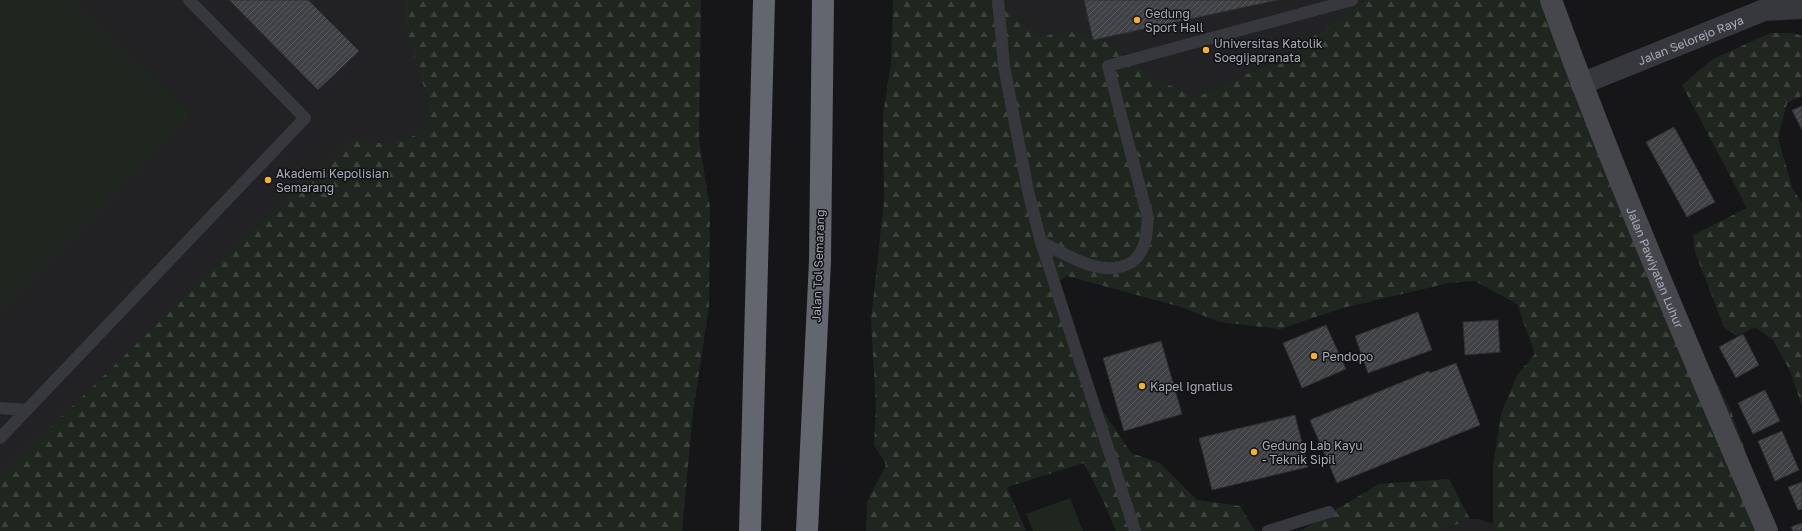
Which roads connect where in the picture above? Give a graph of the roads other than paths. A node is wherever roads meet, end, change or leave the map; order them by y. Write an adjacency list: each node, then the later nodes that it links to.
1 (189, 0): 11 (lane)
2 (764, 0): 14 (highway)
3 (823, 0): 15 (highway, Jalan Tol Semarang)
4 (998, 0): 9 (lane)
5 (1352, 0): 9 (lane)
6 (1550, 0): 8 (main road, Jalan Pawiyatan Luhur)
7 (1802, 8): 8 (street, Jalan Selorejo Raya)
8 (1581, 84): 18 (main road, Jalan Pawiyatan Luhur)
9 (1041, 242): 16 (lane)
10 (0, 408): 11 (lane)
11 (27, 410): 12 (lane)
12 (0, 438)
13 (1329, 512): 17 (lane)
14 (750, 531)
15 (807, 531)
16 (1135, 531)
17 (1268, 531)
18 (1767, 531)

